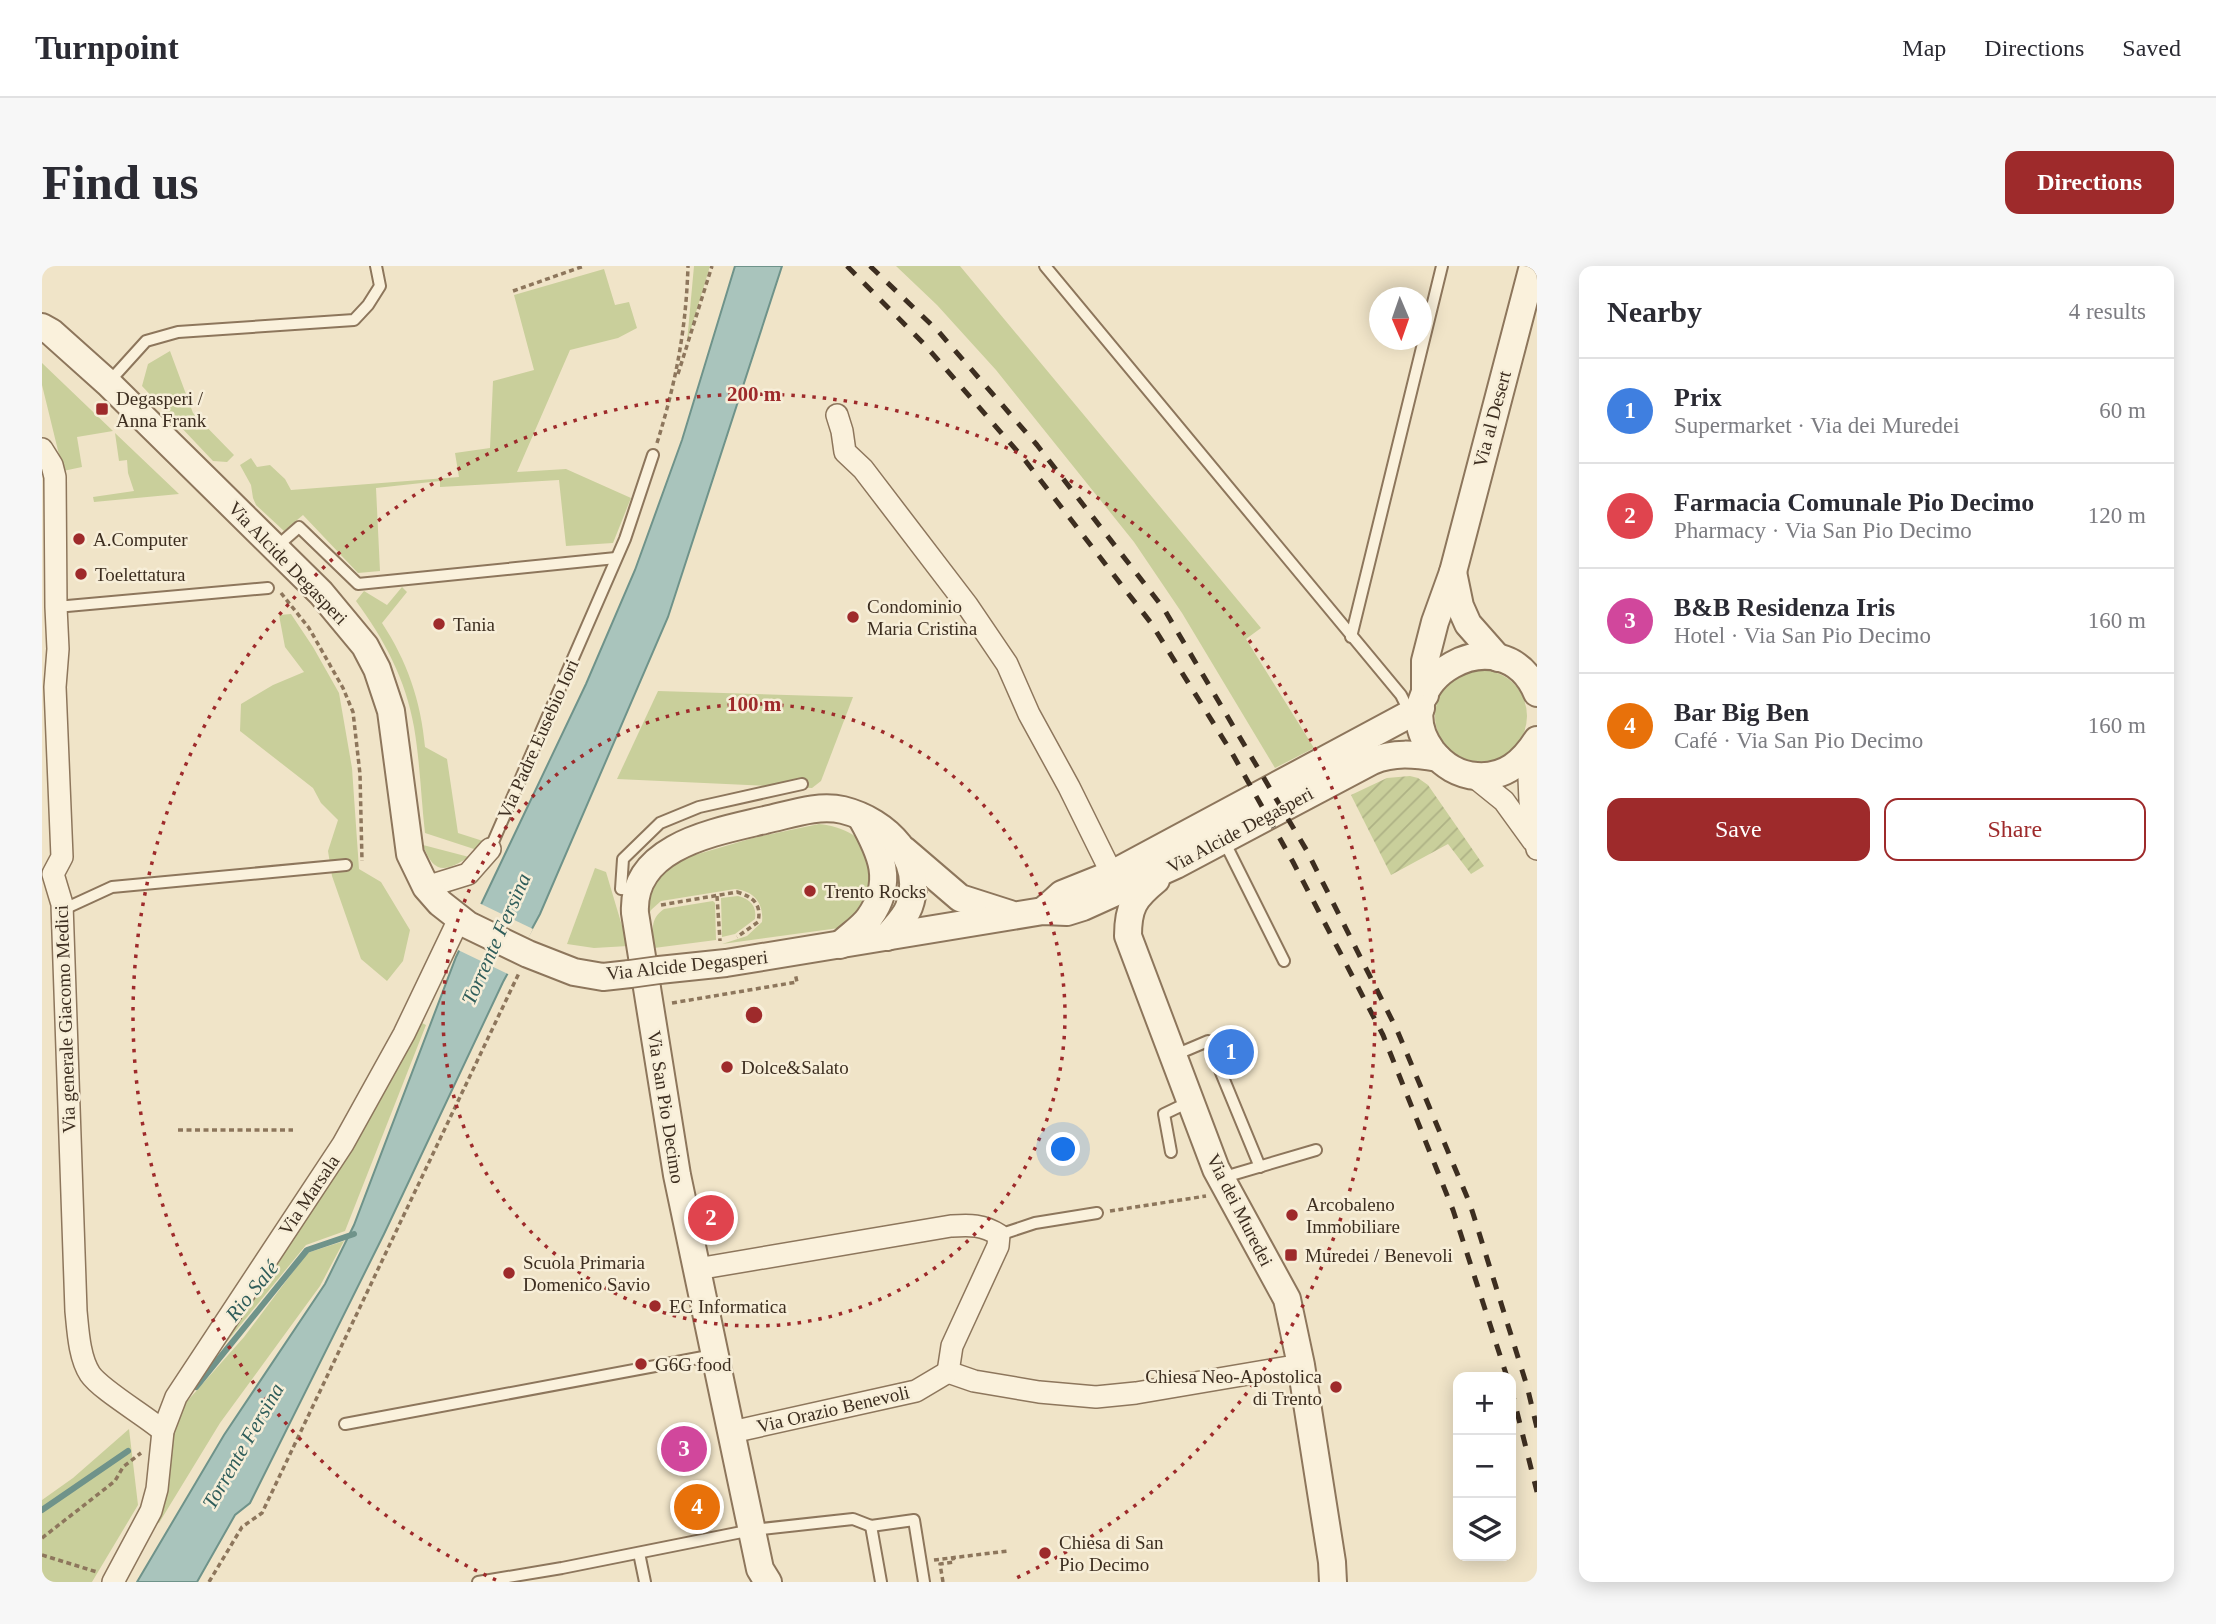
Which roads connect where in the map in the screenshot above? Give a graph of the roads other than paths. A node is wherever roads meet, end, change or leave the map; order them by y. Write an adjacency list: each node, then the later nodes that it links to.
1 (376, 266): 6 (lane)
2 (1045, 266): 15 (lane)
3 (1443, 266): 15 (lane)
4 (1533, 266): 12 (street, Via al Desert)
5 (42, 327): 6 (street, Via Alcide Degasperi)
6 (108, 383): 10 (street, Via Alcide Degasperi)
7 (837, 415): 31 (street)
8 (42, 449): 14 (street, Via generale Giacomo Medici)
9 (653, 455): 11 (lane, Via Padre Eusebio Iori)
10 (275, 548): 11 (lane); 32 (street, Via Alcide Degasperi)
11 (616, 558): 27 (lane, Via Padre Eusebio Iori)
12 (1453, 572): 16 (street, Via al Desert); 18 (street, Via al Desert)
13 (268, 589): 14 (lane)
14 (55, 607): 30 (street, Via generale Giacomo Medici)
15 (1351, 637): 18 (lane)
16 (1516, 660): 17 (street, Via al Desert); 18 (street)
17 (1537, 694)
18 (1419, 706): 20 (street, Via al Desert); 31 (street, Via Alcide Degasperi)
19 (1533, 747): 21 (street); 26 (street)
20 (1437, 758): 21 (street); 24 (street, Via Alcide Degasperi)
21 (1473, 776): 26 (street)
22 (802, 784): 33 (lane)
23 (862, 819): 25 (street); 33 (street); 39 (street)
24 (1223, 839): 28 (street, Via Alcide Degasperi); 40 (lane)
25 (903, 848): 36 (street); 38 (street)
26 (1536, 848)
27 (490, 849): 32 (street, Via Padre Eusebio Iori)
28 (1176, 864): 35 (street, Via Alcide Degasperi); 41 (street, Via dei Muredei)
29 (346, 865): 34 (lane)
30 (48, 874): 34 (street, Via generale Giacomo Medici)
31 (1112, 874): 35 (street, Via Alcide Degasperi)
32 (426, 887): 37 (street, Via Alcide Degasperi)
33 (636, 890): 49 (street, Via San Pio Decimo)
34 (62, 910): 54 (street, Via generale Giacomo Medici)
35 (1043, 911): 36 (street, Via Alcide Degasperi)
36 (1015, 916): 38 (street, Via Alcide Degasperi)
37 (463, 922): 39 (street, Via Alcide Degasperi, bridge); 54 (street, Via Marsala)
38 (887, 937): 39 (street, Via Alcide Degasperi)
39 (840, 945)
40 (1284, 961)
41 (1174, 1055): 42 (street, Via dei Muredei); 45 (lane)
42 (1191, 1101): 44 (lane); 46 (street, Via dei Muredei)
43 (1316, 1150): 45 (lane)
44 (1171, 1152)
45 (1260, 1167): 46 (lane)
46 (1218, 1186): 51 (street, Via dei Muredei)
47 (1097, 1213): 48 (lane)
48 (999, 1235): 49 (street); 52 (street)
49 (697, 1269): 50 (street, Via San Pio Decimo)
50 (715, 1354): 53 (lane); 55 (street, Via San Pio Decimo)
51 (1301, 1364): 52 (street); 65 (street, Via dei Muredei)
52 (948, 1372): 55 (street, Via Orazio Benevoli)
53 (345, 1424)
54 (163, 1431): 60 (street, Via Marsala)
55 (732, 1432): 57 (street, Via San Pio Decimo)
56 (871, 1526): 57 (lane); 63 (lane); 64 (lane)
57 (752, 1531): 58 (lane); 59 (street, Via San Pio Decimo)
58 (639, 1553): 61 (lane); 62 (lane)
59 (762, 1578)
60 (115, 1580)
61 (478, 1582)
62 (645, 1582)
63 (881, 1582)
64 (925, 1582)
65 (1333, 1582)

